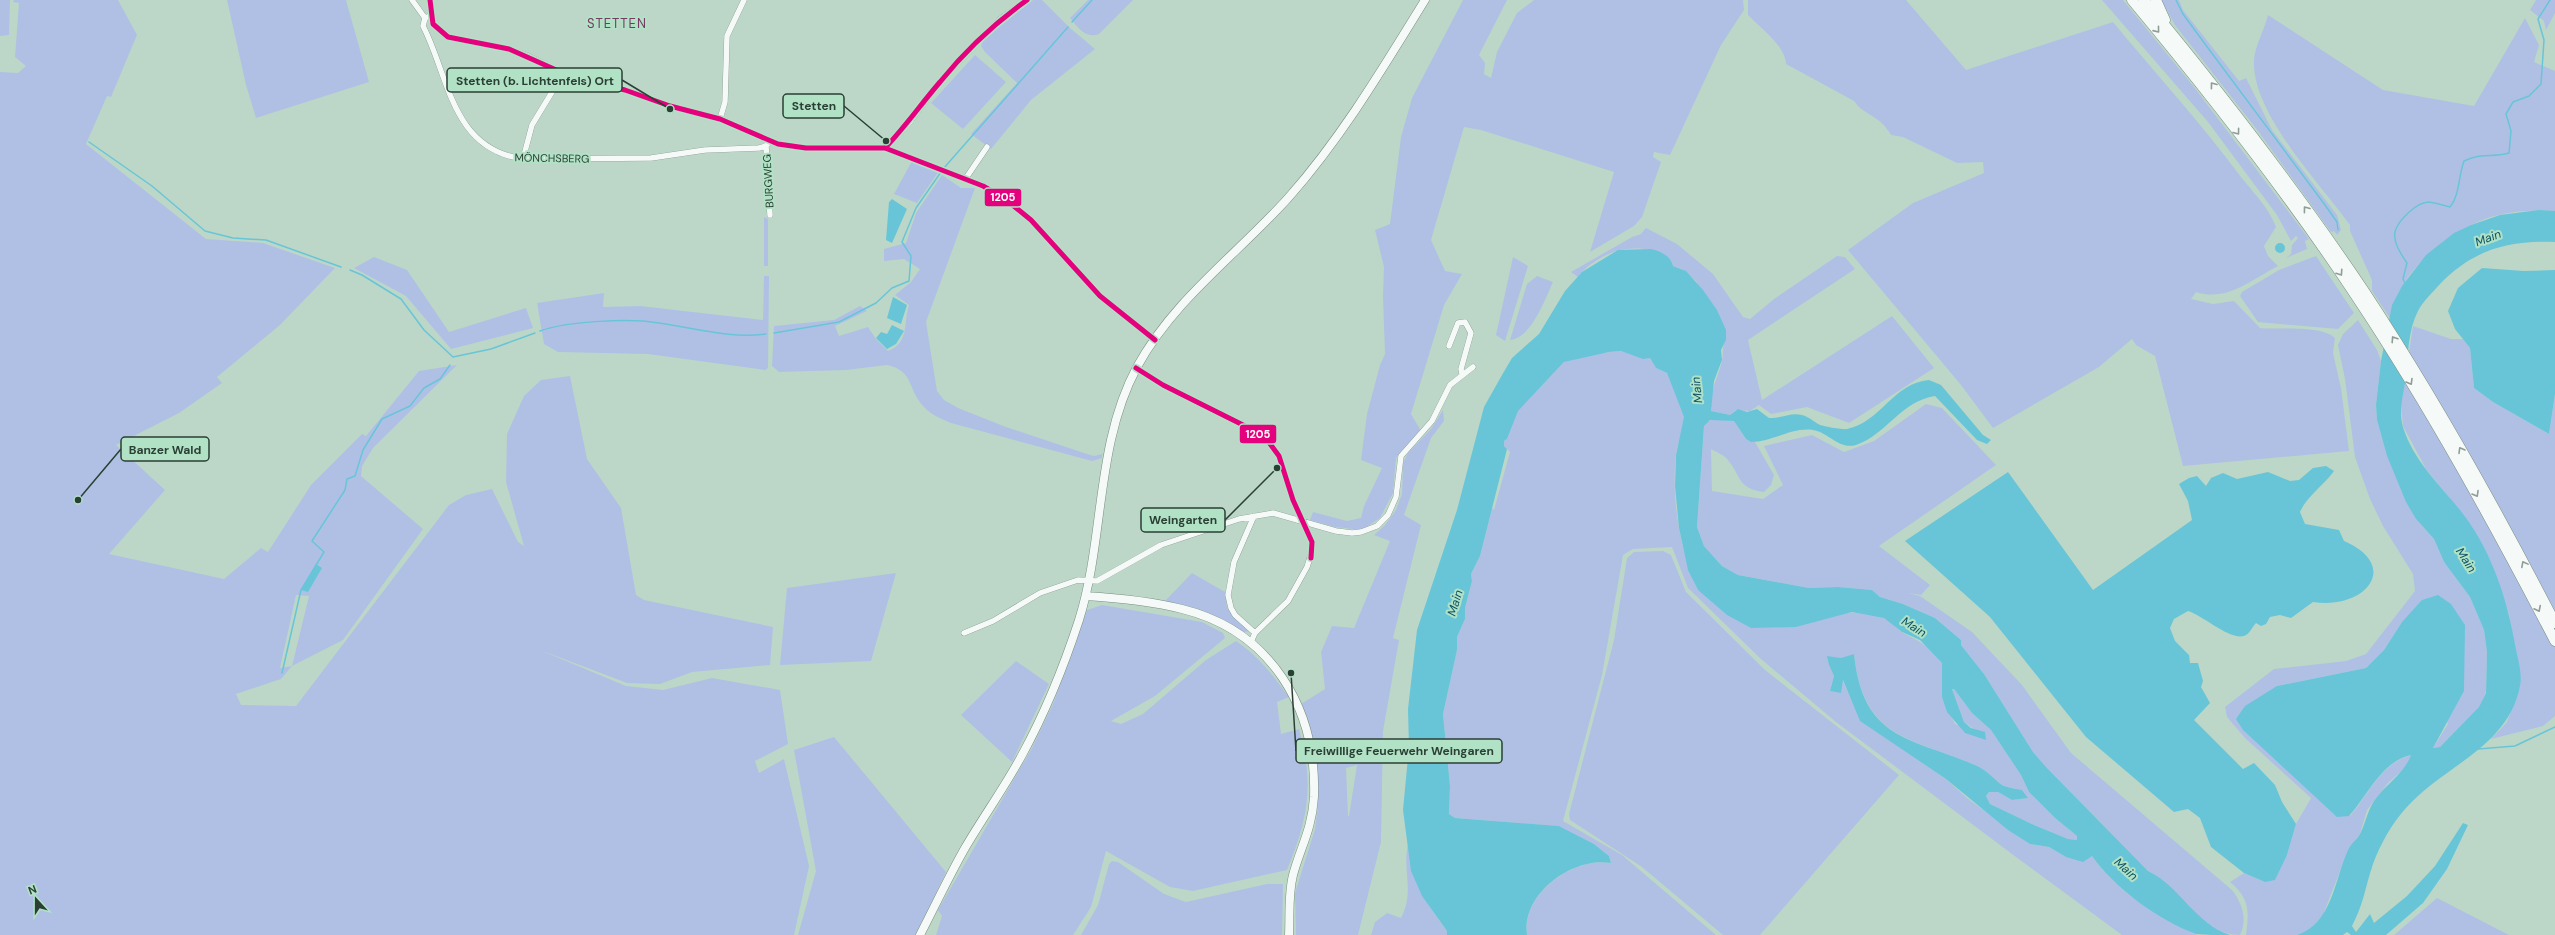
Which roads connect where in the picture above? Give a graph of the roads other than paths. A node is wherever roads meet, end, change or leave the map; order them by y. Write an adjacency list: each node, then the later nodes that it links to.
1 (412, 0): 9 (street)
2 (430, 0): 9 (street, MÖNCHSBERG)
3 (744, 0): 12 (street)
4 (1026, 0): 15 (street)
5 (1425, 0): 20 (street)
6 (2132, 0): 19 (highway, one-way to 19)
7 (2144, 0): 10 (highway)
8 (2156, 0): 10 (highway)
9 (428, 17): 11 (street); 16 (street, MÖNCHSBERG)
10 (2171, 33): 19 (highway, one-way to 10)
11 (563, 74): 12 (street); 16 (street)
12 (720, 119): 13 (street)
13 (768, 144): 15 (street); 16 (street, MÖNCHSBERG); 18 (street, BURGWEG)
14 (987, 147): 17 (street)
15 (886, 148): 17 (street)
16 (522, 158)
17 (966, 178): 20 (street)
18 (770, 215)
19 (2322, 238): 29 (highway, one-way to 19); 32 (highway, one-way to 32)
20 (1154, 340): 23 (street)
21 (1449, 346): 24 (street)
22 (1473, 367): 24 (street)
23 (1136, 368): 26 (street); 27 (street)
24 (1462, 374): 26 (street)
25 (1254, 516): 26 (street); 27 (street); 31 (street)
26 (1303, 522): 31 (street)
27 (1090, 581): 28 (street); 30 (street)
28 (1086, 596): 33 (street); 34 (street)
29 (2555, 623)
30 (964, 633)
31 (1255, 634): 33 (street)
32 (2555, 641)
33 (1251, 642): 35 (street)
34 (920, 935)
35 (1289, 935)

